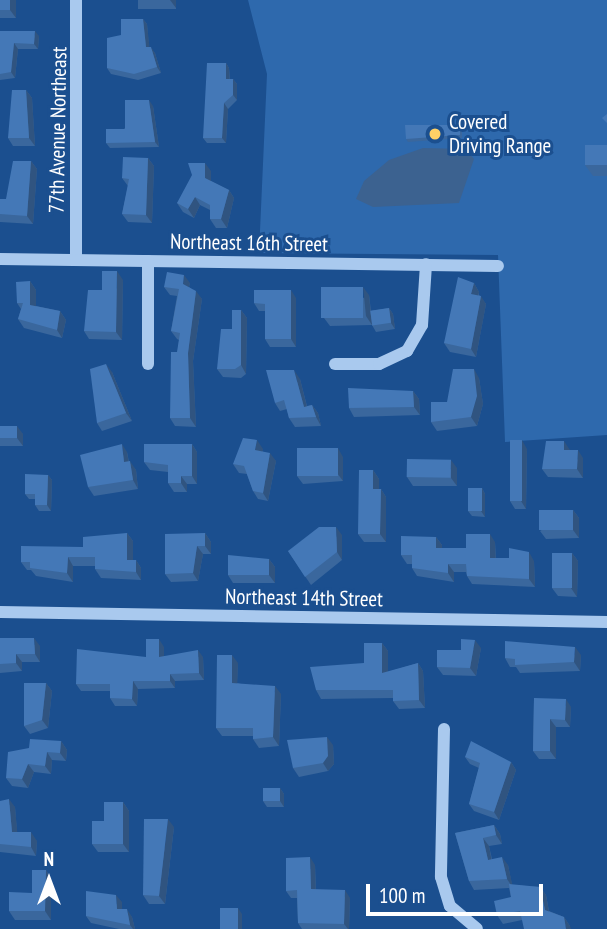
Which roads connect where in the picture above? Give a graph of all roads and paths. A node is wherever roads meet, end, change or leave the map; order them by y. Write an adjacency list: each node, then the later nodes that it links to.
1 (76, 0): 3 (street, 77th Avenue Northeast)
2 (0, 259): 3 (street, Northeast 16th Street)
3 (76, 260): 4 (street, Northeast 16th Street)
4 (148, 261): 5 (street, Northeast 16th Street); 7 (street)
5 (426, 264): 6 (street, Northeast 16th Street); 8 (street)
6 (498, 266)
7 (148, 364)
8 (335, 364)
9 (0, 612): 10 (street, Northeast 14th Street)
10 (607, 622)
11 (444, 729): 12 (street)
12 (477, 929)

